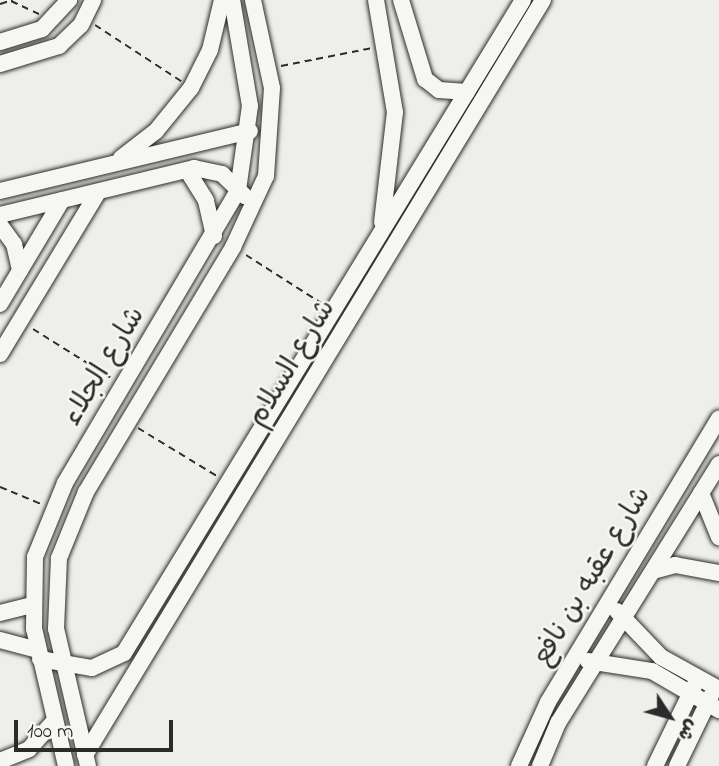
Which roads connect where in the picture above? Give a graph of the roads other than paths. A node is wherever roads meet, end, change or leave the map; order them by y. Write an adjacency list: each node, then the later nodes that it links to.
1 (69, 0): 10 (street)
2 (93, 0): 11 (street)
3 (222, 0): 16 (street)
4 (232, 0): 14 (street, شارع الجلاء)
5 (253, 0): 13 (street, شارع الجلاء)
6 (376, 0): 26 (street)
7 (401, 0): 12 (street)
8 (543, 0): 27 (street, شارع السلام)
9 (519, 3): 12 (street, شارع السلام)
10 (0, 42)
11 (0, 64)
12 (467, 92): 26 (street, شارع السلام)
13 (272, 103): 14 (street); 22 (street, شارع الجلاء)
14 (250, 106): 15 (street, شارع الجلاء)
15 (250, 131): 16 (street); 18 (street, شارع الجلاء)
16 (112, 164): 19 (street)
17 (187, 170): 18 (street); 20 (street); 25 (street)
18 (238, 190): 22 (street); 25 (street, شارع الجلاء)
19 (0, 191)
20 (98, 192): 21 (street); 30 (street)
21 (62, 200): 23 (street); 28 (street)
22 (255, 205): 44 (street, شارع الجلاء)
23 (0, 215)
24 (0, 225): 28 (street)
25 (214, 236): 38 (street, شارع الجلاء)
26 (373, 245): 27 (street); 44 (street, شارع السلام)
27 (390, 255): 51 (street, شارع السلام)
28 (20, 270): 29 (street)
29 (0, 304)
30 (0, 354)
31 (719, 419): 37 (street, شارع عقبه بن نافع)
32 (719, 464): 33 (street, شارع عقبه بن نافع)
33 (701, 493): 34 (street); 35 (street, شارع عقبه بن نافع)
34 (719, 537)
35 (653, 571): 36 (street); 40 (street, شارع عقبه بن نافع)
36 (719, 573)
37 (607, 604): 40 (street); 43 (street, شارع عقبه بن نافع)
38 (31, 605): 39 (street); 42 (street, شارع الجلاء)
39 (0, 613)
40 (625, 616): 45 (street, شارع عقبه بن نافع); 46 (street)
41 (0, 640): 42 (street, شارع السلام)
42 (39, 655): 44 (street, شارع السلام); 50 (street, شارع الجلاء)
43 (576, 655): 45 (street); 54 (street, شارع عقبه بن نافع)
44 (64, 664): 51 (street, شارع الجلاء)
45 (594, 665): 48 (street); 55 (street, شارع عقبه بن نافع)
46 (698, 677): 47 (street); 48 (street)
47 (717, 688): 49 (street)
48 (691, 692): 49 (street); 56 (street)
49 (713, 706): 57 (street)
50 (55, 720): 52 (street); 53 (street, شارع الجلاء)
51 (86, 760)
52 (0, 761)
53 (66, 766)
54 (519, 766)
55 (540, 766)
56 (655, 766)
57 (677, 766)

